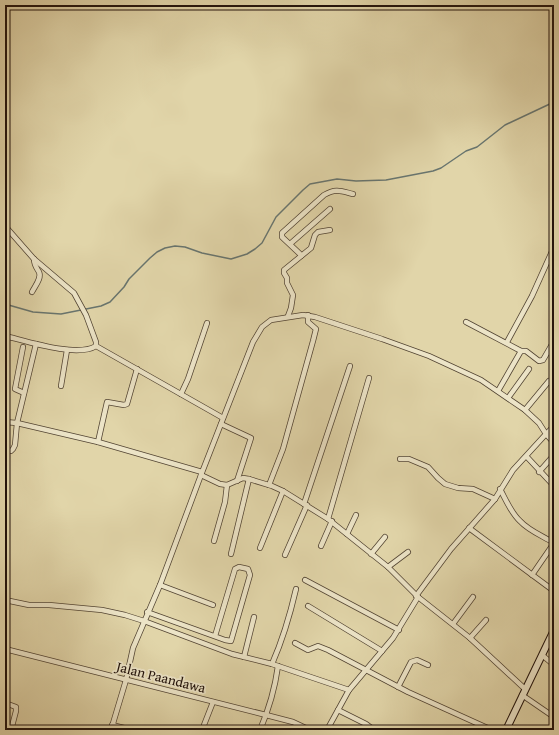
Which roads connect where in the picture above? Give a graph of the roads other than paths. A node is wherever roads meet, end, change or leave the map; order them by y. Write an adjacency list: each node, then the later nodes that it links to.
1 (354, 194): 5 (street)
2 (330, 209): 5 (street)
3 (5, 226): 8 (street)
4 (330, 230): 7 (street)
5 (290, 244): 7 (street)
6 (554, 247): 16 (street)
7 (301, 256): 11 (street)
8 (35, 260): 9 (street); 19 (street)
9 (32, 292)
10 (308, 315): 11 (street); 28 (street); 50 (street)
11 (288, 316): 33 (street)
12 (466, 322): 16 (street)
13 (207, 323): 30 (street)
14 (5, 336): 17 (street)
15 (554, 341): 21 (street)
16 (507, 342): 21 (street)
17 (36, 344): 20 (street); 29 (street)
18 (23, 346): 29 (street)
19 (96, 346): 20 (street); 23 (street)
20 (67, 350): 27 (street)
21 (521, 350): 28 (street)
22 (350, 366): 55 (street)
23 (137, 369): 30 (street); 39 (street)
24 (530, 369): 31 (street)
25 (369, 378): 57 (street)
26 (549, 381): 32 (street)
27 (61, 386)
28 (498, 391): 31 (street)
29 (24, 393): 35 (street)
30 (181, 394): 33 (street)
31 (508, 398): 32 (street)
32 (525, 410): 38 (street)
33 (223, 418): 36 (street)
34 (5, 422): 35 (street)
35 (17, 423): 39 (street); 41 (street)
36 (221, 424): 46 (street); 48 (street)
37 (554, 426): 38 (street)
38 (546, 434): 40 (street); 43 (street)
39 (98, 442): 46 (street)
40 (554, 443)
41 (5, 451)
42 (554, 455): 45 (street)
43 (527, 457): 45 (street); 52 (street)
44 (400, 459): 54 (street)
45 (539, 472): 51 (street)
46 (201, 474): 49 (street); 72 (street)
47 (249, 479): 48 (street); 50 (street); 66 (street)
48 (237, 481): 49 (street)
49 (228, 484): 61 (street)
50 (269, 485): 53 (street)
51 (554, 486)
52 (500, 489): 54 (street); 62 (street)
53 (283, 491): 55 (street); 64 (street)
54 (495, 499): 58 (street)
55 (305, 505): 57 (street); 68 (street)
56 (356, 515): 59 (street)
57 (330, 520): 59 (street); 63 (street)
58 (469, 528): 70 (street); 75 (street)
59 (347, 534): 67 (street)
60 (385, 537): 67 (street)
61 (214, 541)
62 (554, 543): 70 (street)
63 (321, 546)
64 (260, 548)
65 (408, 552): 69 (street)
66 (231, 554)
67 (371, 554): 69 (street)
68 (284, 555)
69 (388, 568): 75 (street)
70 (532, 575): 74 (street)
71 (305, 580): 85 (street)
72 (160, 585): 78 (street); 80 (street)
73 (296, 589): 94 (street)
74 (554, 590)
75 (417, 596): 84 (street); 85 (street)
76 (474, 597): 84 (street)
77 (5, 600): 83 (street)
78 (213, 605)
79 (308, 606): 91 (street)
80 (147, 612): 83 (street); 87 (street)
81 (254, 617): 93 (street)
82 (486, 620): 88 (street)
83 (144, 621): 93 (street); 99 (street)
84 (453, 624): 88 (street)
85 (399, 630): 91 (street)
86 (554, 630): 92 (main road)
87 (215, 636): 87 (street)
88 (470, 638): 102 (street)
89 (295, 643): 98 (street)
90 (5, 649): 99 (street, Jalan Paandawa)
91 (382, 651): 98 (street)
92 (542, 655): 96 (street); 102 (main road)
93 (244, 657): 94 (street)
94 (272, 664): 97 (street)
95 (428, 665): 100 (street)
96 (554, 665)
97 (278, 666): 101 (street); 107 (street)
98 (365, 670): 100 (street); 101 (street)
99 (126, 680): 103 (street, Jalan Paandawa); 109 (street)
100 (398, 687): 118 (street)
101 (349, 690): 105 (street)
102 (524, 692): 108 (street); 119 (main road)
103 (213, 702): 107 (street, Jalan Paandawa); 110 (street)
104 (6, 704): 106 (street); 111 (street)
105 (338, 710): 116 (street); 117 (street)
106 (5, 711)
107 (266, 715): 114 (street); 115 (street, Jalan Paandawa)
108 (554, 717)
109 (112, 725): 112 (street); 113 (street)
110 (204, 725)
111 (11, 730)
112 (111, 730)
113 (132, 730)
114 (260, 730)
115 (310, 730)
116 (327, 730)
117 (374, 730)
118 (492, 730)
119 (506, 730)

